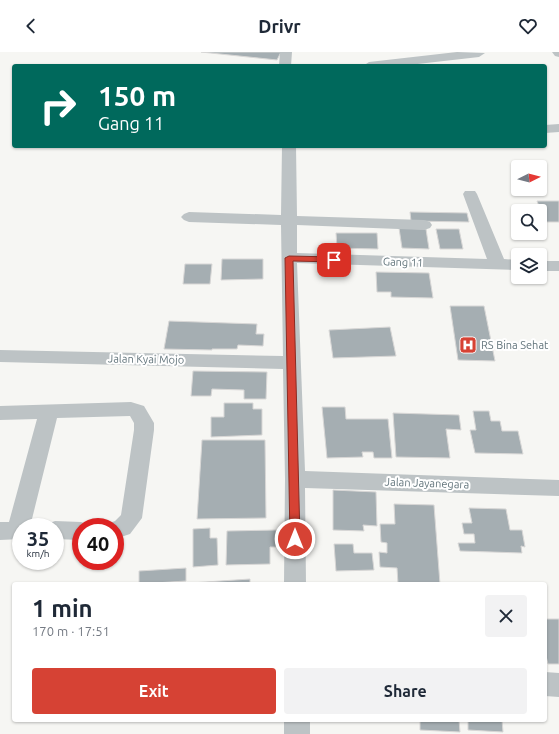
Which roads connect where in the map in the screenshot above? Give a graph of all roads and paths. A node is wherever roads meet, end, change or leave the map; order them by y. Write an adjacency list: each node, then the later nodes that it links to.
1 (286, 52): 3 (street)
2 (479, 53): 4 (street)
3 (285, 64)
4 (385, 64)
5 (559, 128): 6 (street)
6 (547, 129)
7 (289, 148): 10 (street)
8 (470, 194): 13 (street)
9 (189, 217): 10 (street)
10 (290, 219): 11 (street); 12 (street)
11 (424, 225)
12 (289, 258): 13 (street, Gang 11); 18 (street)
13 (498, 265): 14 (street, Gang 11)
14 (511, 265)
15 (547, 266): 16 (street)
16 (559, 266)
17 (0, 356): 18 (street, Jalan Kyai Mojo)
18 (292, 363): 21 (street)
19 (49, 412): 20 (street); 23 (street); 24 (street)
20 (0, 413)
21 (295, 478): 22 (street, Jalan Jayanegara); 25 (street)
22 (559, 488)
23 (17, 518)
24 (124, 519)
25 (295, 582)
26 (547, 684): 27 (street)
27 (559, 685)
28 (297, 722): 29 (street)
29 (297, 734)

